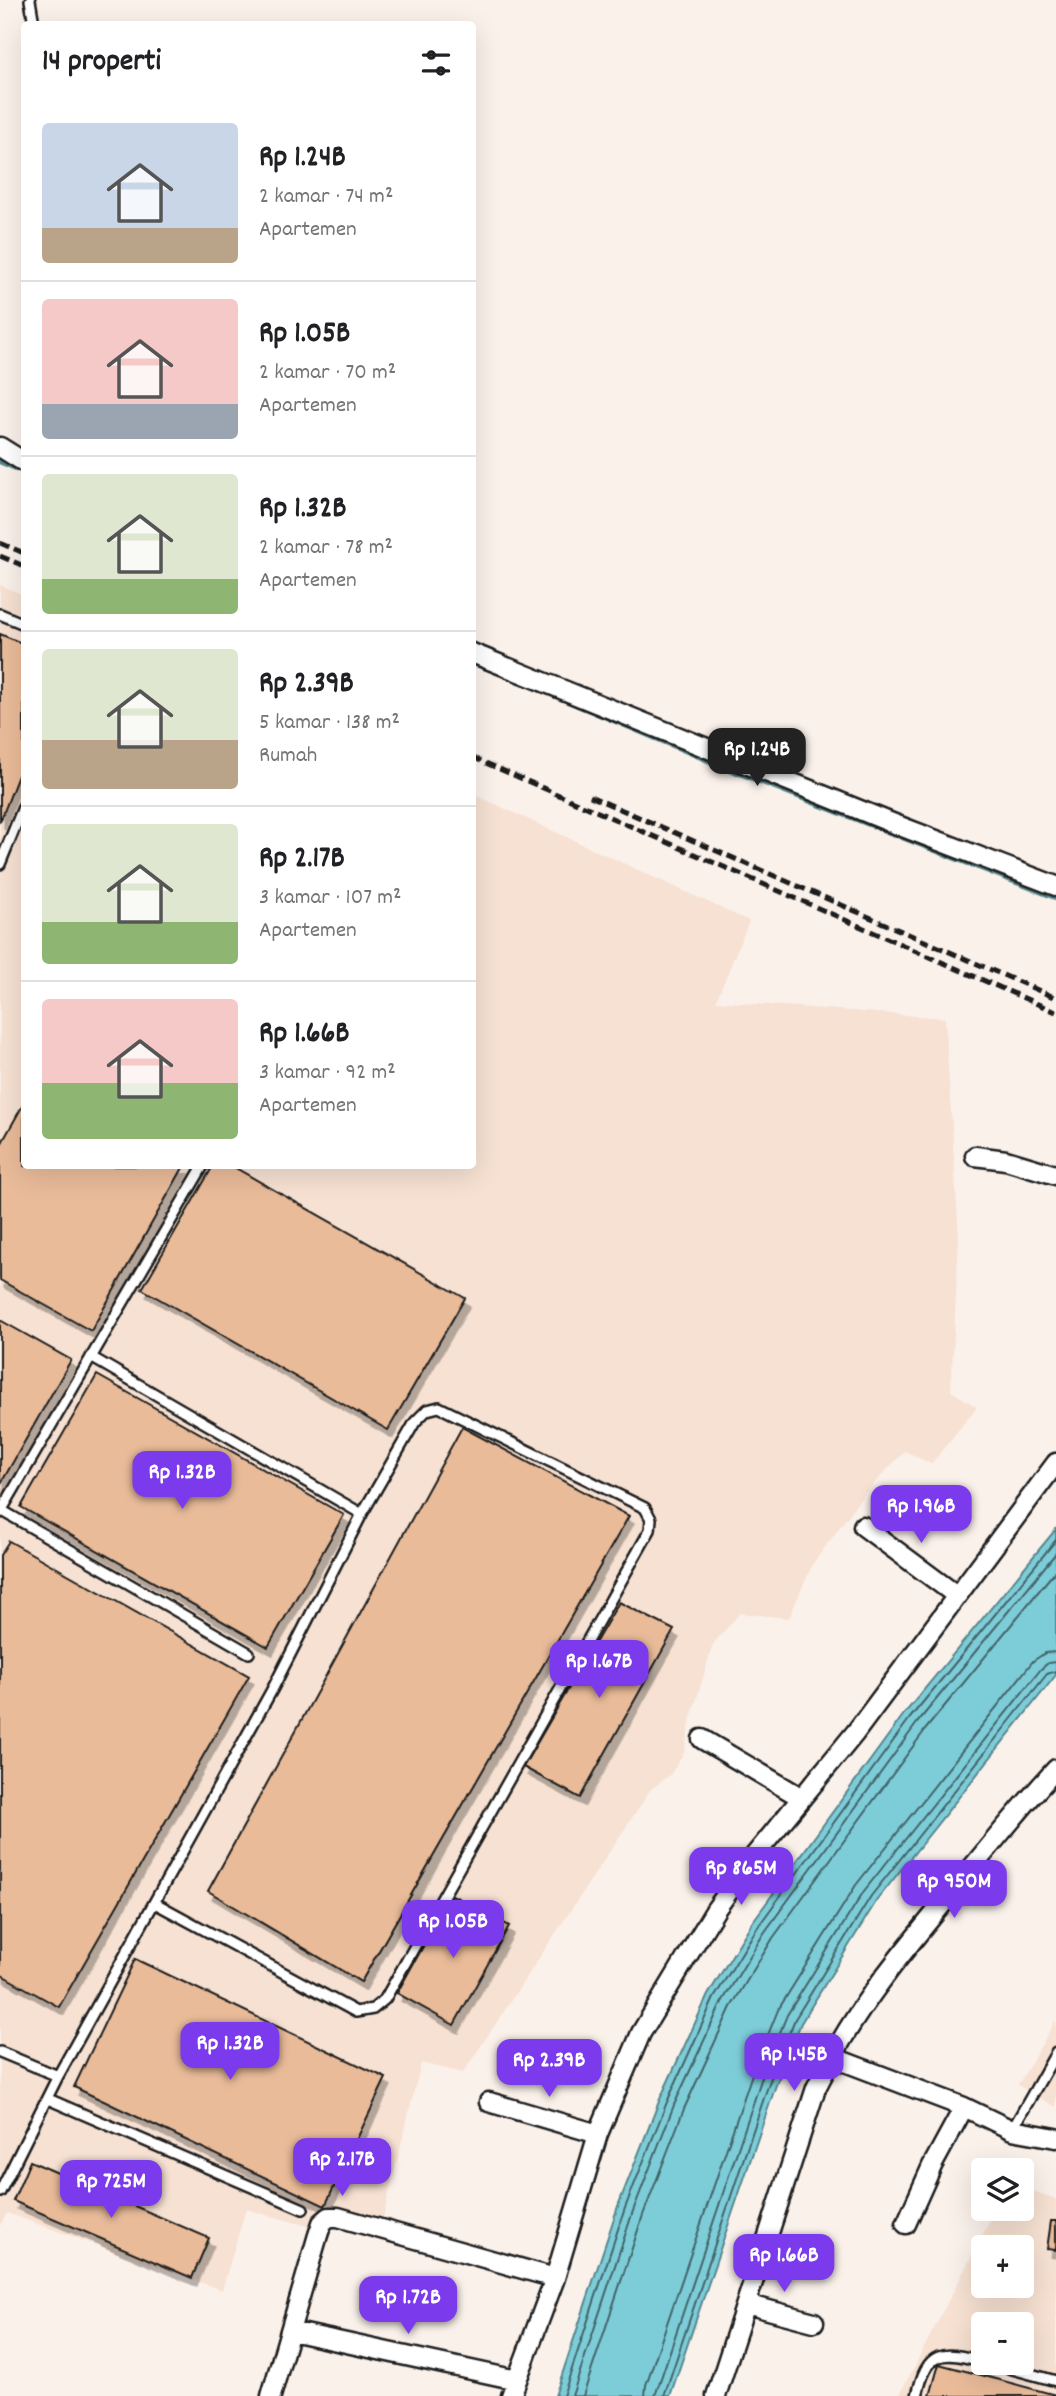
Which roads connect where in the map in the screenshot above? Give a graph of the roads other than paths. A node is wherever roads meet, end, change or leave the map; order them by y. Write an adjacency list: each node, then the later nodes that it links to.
1 (30, 0): 2 (lane)
2 (34, 21)
3 (0, 447): 4 (street)
4 (21, 458)
5 (0, 614): 6 (lane)
6 (21, 623)
7 (476, 655): 10 (street)
8 (21, 812): 9 (lane)
9 (0, 864)
10 (1056, 886)
11 (975, 1156): 13 (street)
12 (201, 1169): 14 (lane)
13 (1056, 1175)
14 (91, 1357): 16 (lane); 17 (lane)
15 (1056, 1463): 19 (street)
16 (1, 1512): 20 (lane)
17 (362, 1514): 24 (lane); 24 (lane)
18 (863, 1526): 19 (street)
19 (956, 1595): 23 (street)
20 (249, 1653)
21 (702, 1740): 23 (street)
22 (1056, 1769): 27 (street)
23 (802, 1798): 33 (street)
24 (155, 1903): 28 (lane)
25 (0, 2052): 28 (lane)
26 (1056, 2053): 32 (lane)
27 (832, 2057): 31 (street); 39 (street)
28 (58, 2076): 29 (lane)
29 (48, 2099): 35 (lane); 36 (lane)
30 (489, 2102): 33 (street)
31 (964, 2107): 32 (street); 37 (street)
32 (1012, 2130): 34 (street)
33 (598, 2134): 38 (street)
34 (1056, 2138)
35 (0, 2192)
36 (303, 2209)
37 (906, 2224)
38 (555, 2278): 41 (street); 45 (street)
39 (746, 2304): 40 (street); 47 (street)
40 (814, 2322)
41 (291, 2331): 45 (street); 46 (street)
42 (971, 2359): 48 (lane)
43 (1034, 2375): 44 (lane)
44 (1056, 2381)
45 (514, 2388)
46 (271, 2396)
47 (716, 2396)
48 (918, 2396)

